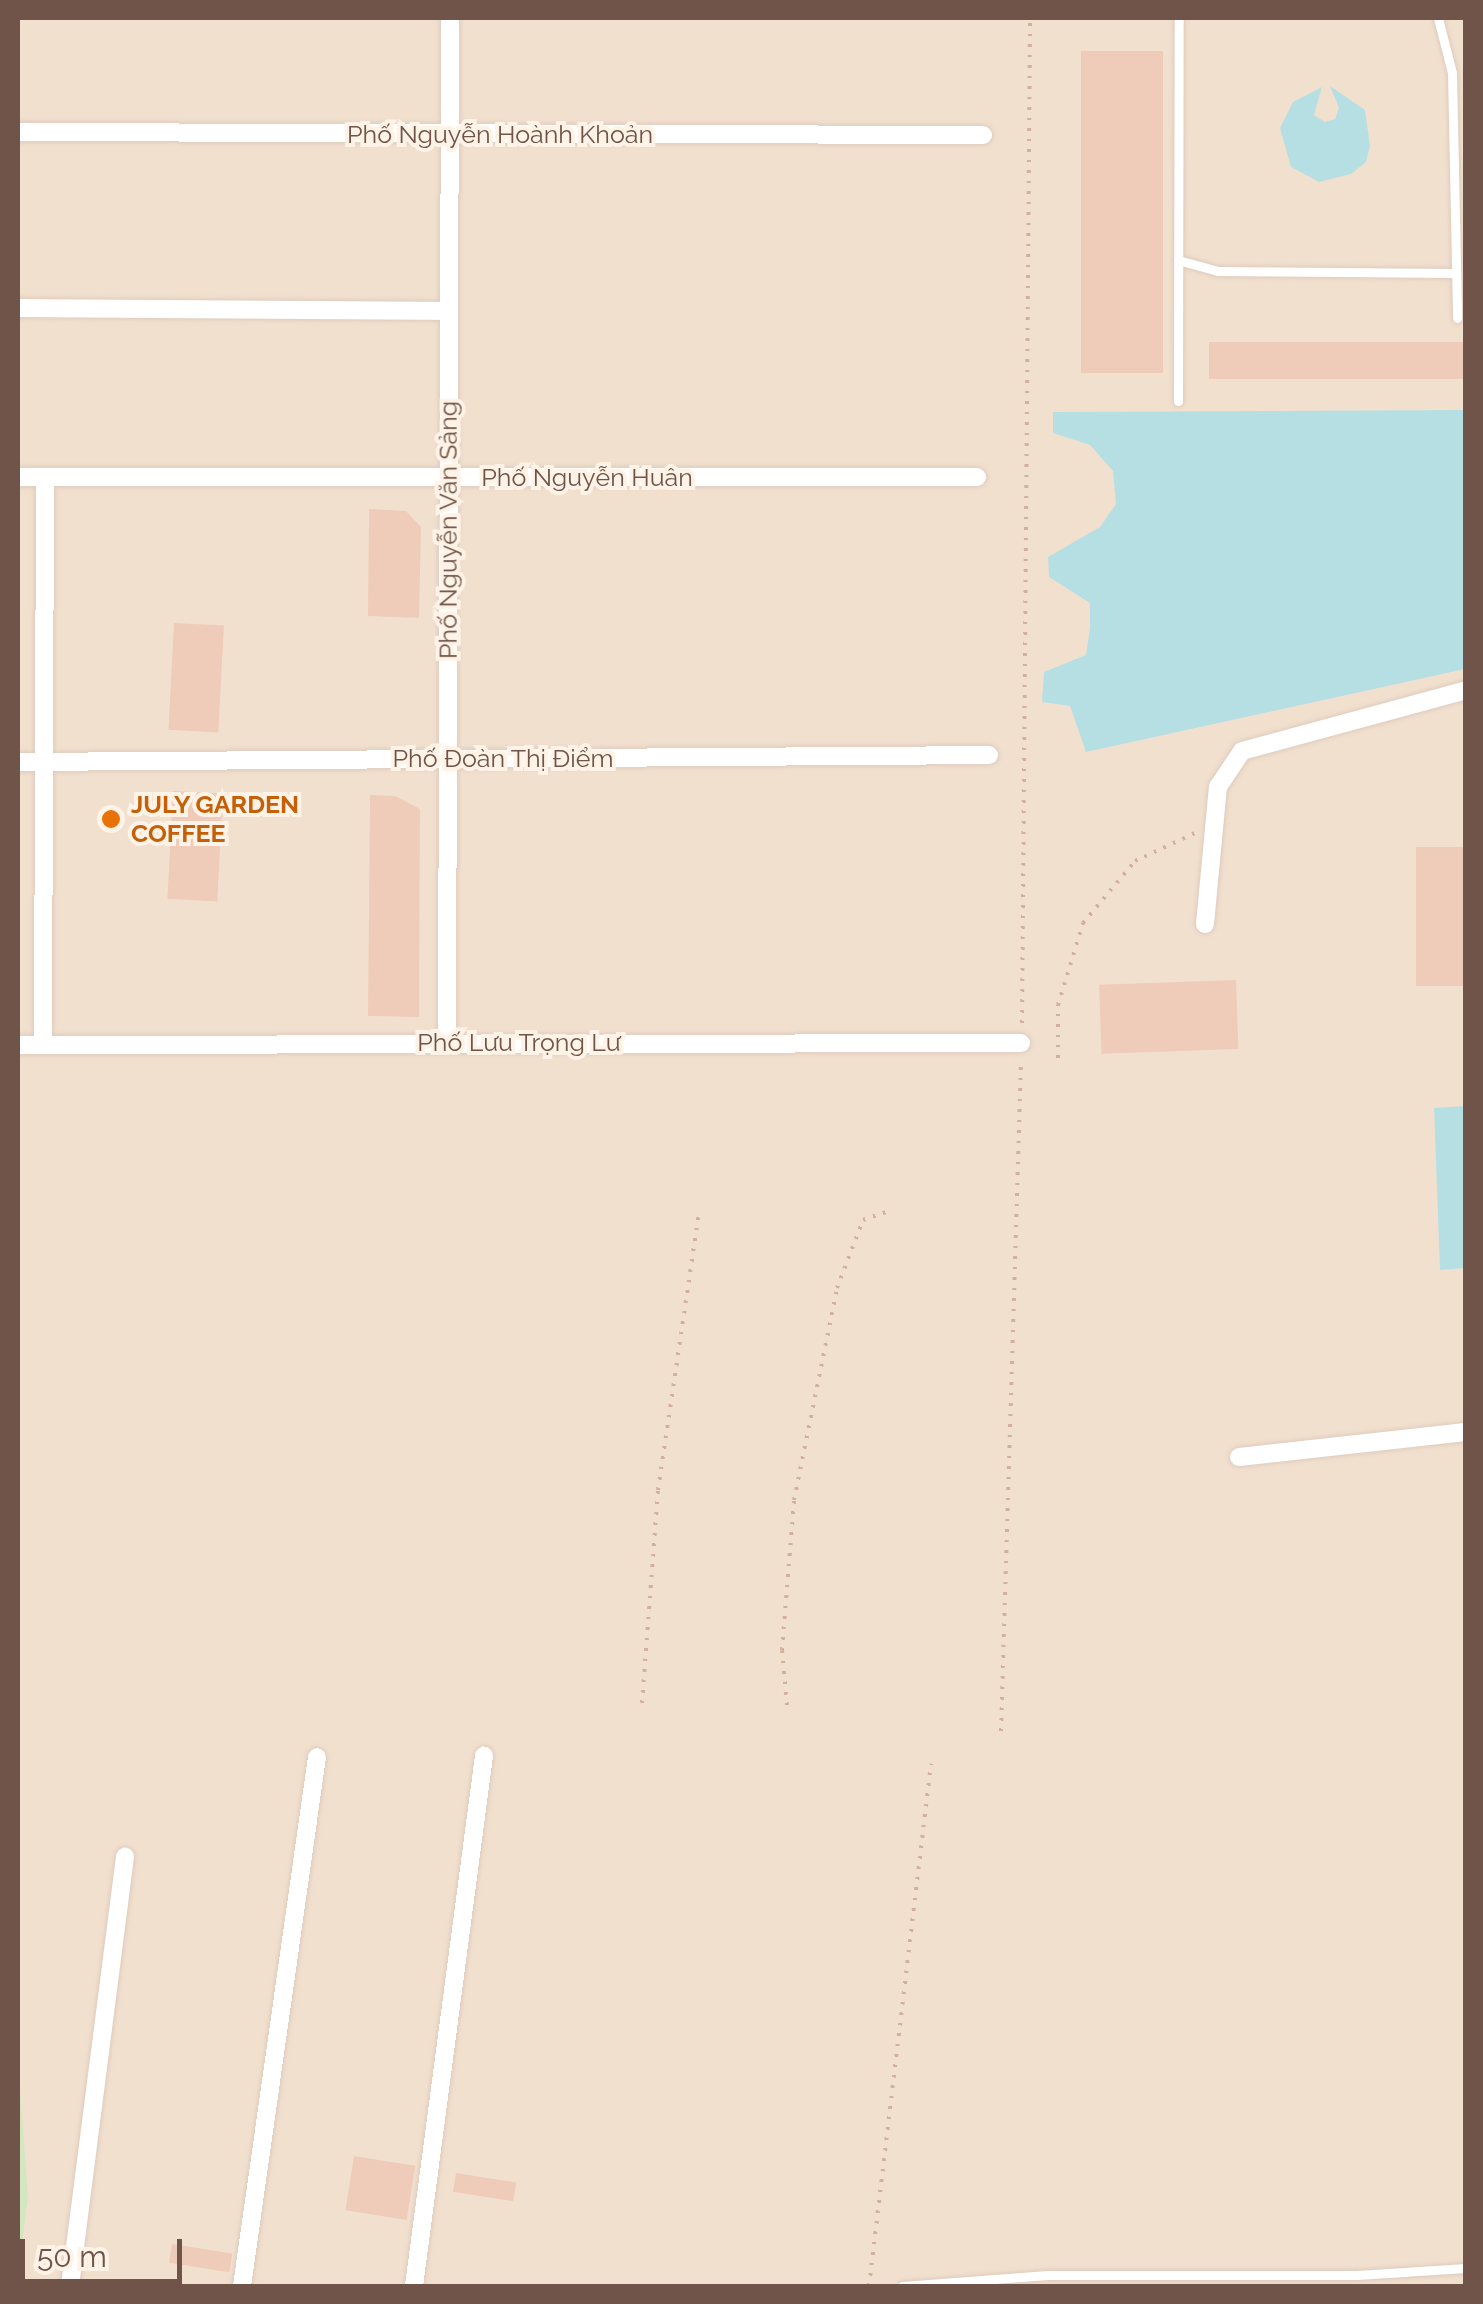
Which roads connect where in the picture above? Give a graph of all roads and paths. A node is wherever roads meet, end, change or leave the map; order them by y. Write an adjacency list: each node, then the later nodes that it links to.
1 (450, 18): 6 (street, Phố Nguyễn Văn Sảng)
2 (1030, 18): 26 (path)
3 (1179, 18): 8 (lane)
4 (1438, 18): 9 (lane)
5 (18, 132): 6 (street, Phố Nguyễn Hoành Khoản)
6 (450, 134): 7 (street, Phố Nguyễn Hoành Khoản); 11 (street, Phố Nguyễn Văn Sảng)
7 (983, 136)
8 (1178, 260): 9 (lane); 13 (lane)
9 (1456, 273): 12 (lane)
10 (18, 308): 11 (street)
11 (449, 310): 16 (street, Phố Nguyễn Văn Sảng)
12 (1456, 318)
13 (1178, 401)
14 (18, 477): 15 (street, Phố Nguyễn Huân)
15 (44, 477): 16 (street, Phố Nguyễn Huân); 22 (street)
16 (448, 477): 17 (street, Phố Nguyễn Huân); 20 (street, Phố Nguyễn Văn Sảng)
17 (976, 477)
18 (1466, 690): 23 (street)
19 (989, 756): 20 (street, Phố Đoàn Thị Điểm)
20 (448, 758): 22 (street, Phố Đoàn Thị Điểm); 25 (street, Phố Nguyễn Văn Sảng)
21 (18, 762): 22 (street, Phố Đoàn Thị Điểm)
22 (45, 762): 28 (street)
23 (1214, 828): 24 (street); 29 (path)
24 (1205, 924)
25 (447, 1042): 26 (street, Phố Lưu Trọng Lư); 28 (street, Phố Lưu Trọng Lư)
26 (1021, 1043): 36 (path)
27 (18, 1045): 28 (street, Phố Lưu Trọng Lư)
28 (44, 1045)
29 (1058, 1058)
30 (700, 1211): 34 (path)
31 (890, 1211): 35 (path)
32 (1466, 1432): 33 (street)
33 (1240, 1457)
34 (642, 1703)
35 (787, 1705)
36 (1000, 1731)
37 (484, 1756): 44 (street)
38 (317, 1757): 43 (street)
39 (931, 1764): 45 (path)
40 (125, 1857): 42 (street)
41 (1466, 2268): 46 (lane)
42 (70, 2286)
43 (242, 2286)
44 (414, 2286)
45 (869, 2286)
46 (902, 2286)

